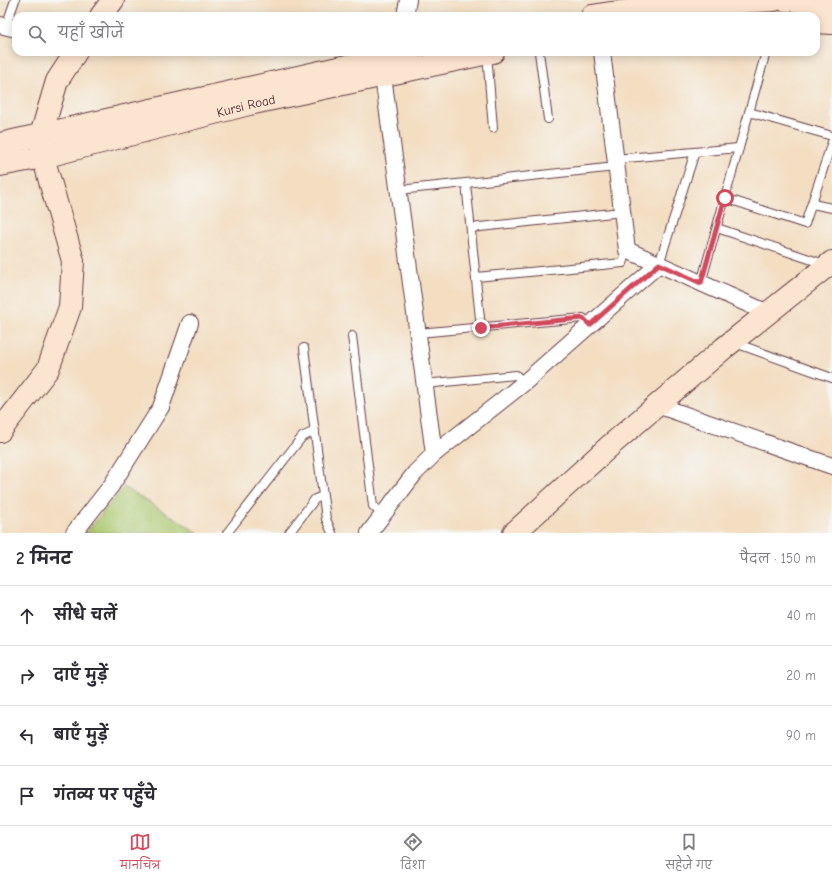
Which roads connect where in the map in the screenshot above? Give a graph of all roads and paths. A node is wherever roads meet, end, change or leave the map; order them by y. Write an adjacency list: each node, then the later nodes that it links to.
1 (15, 0): 13 (lane)
2 (113, 0): 8 (main road)
3 (408, 0): 9 (street)
4 (774, 0): 6 (main road)
5 (796, 0): 7 (main road)
6 (697, 2): 10 (main road)
7 (832, 3)
8 (104, 12)
9 (406, 12)
10 (597, 12)
11 (820, 22): 12 (main road)
12 (832, 23)
13 (7, 27)
14 (73, 56): 25 (main road)
15 (388, 56): 25 (main road, Kursi Road)
16 (476, 56): 21 (main road, Kursi Road)
17 (490, 56): 24 (lane)
18 (540, 56): 23 (lane)
19 (603, 56): 32 (street)
20 (765, 56): 22 (lane)
21 (383, 76): 31 (main road, Kursi Road); 35 (street)
22 (749, 112): 26 (lane); 29 (lane)
23 (548, 118)
24 (492, 128)
25 (41, 135): 28 (main road, Kursi Road); 31 (main road)
26 (832, 136)
27 (832, 142): 37 (lane)
28 (0, 144)
29 (739, 148): 30 (lane); 36 (lane)
30 (695, 152): 32 (lane); 44 (lane)
31 (43, 156): 33 (main road, Kursi Road); 59 (main road)
32 (616, 163): 34 (lane); 39 (street)
33 (0, 165)
34 (466, 183): 35 (lane); 40 (lane)
35 (398, 190): 51 (street)
36 (725, 198): 37 (lane); 41 (lane)
37 (812, 204): 38 (lane)
38 (832, 208)
39 (622, 212): 40 (lane); 42 (street)
40 (471, 228): 45 (lane)
41 (717, 228): 43 (lane); 46 (lane)
42 (627, 250): 44 (street); 45 (lane)
43 (829, 263): 47 (main road)
44 (659, 264): 46 (street); 49 (street)
45 (476, 277): 50 (lane)
46 (701, 283): 47 (street)
47 (768, 313): 53 (main road)
48 (190, 323): 65 (street)
49 (590, 325): 50 (lane); 56 (street)
50 (481, 328): 51 (lane)
51 (418, 334): 57 (street)
52 (352, 336): 64 (lane)
53 (732, 341): 55 (lane); 58 (main road)
54 (304, 348): 60 (lane)
55 (832, 378)
56 (524, 383): 57 (lane); 61 (street)
57 (425, 384): 61 (street)
58 (657, 405): 62 (street); 70 (main road)
59 (0, 430)
60 (315, 431): 63 (lane); 66 (lane)
61 (434, 454): 64 (street)
62 (832, 466)
63 (323, 496): 67 (lane); 68 (lane)
64 (382, 515): 69 (street)
65 (74, 533)
66 (227, 533)
67 (289, 533)
68 (332, 533)
69 (369, 533)
70 (514, 533)

